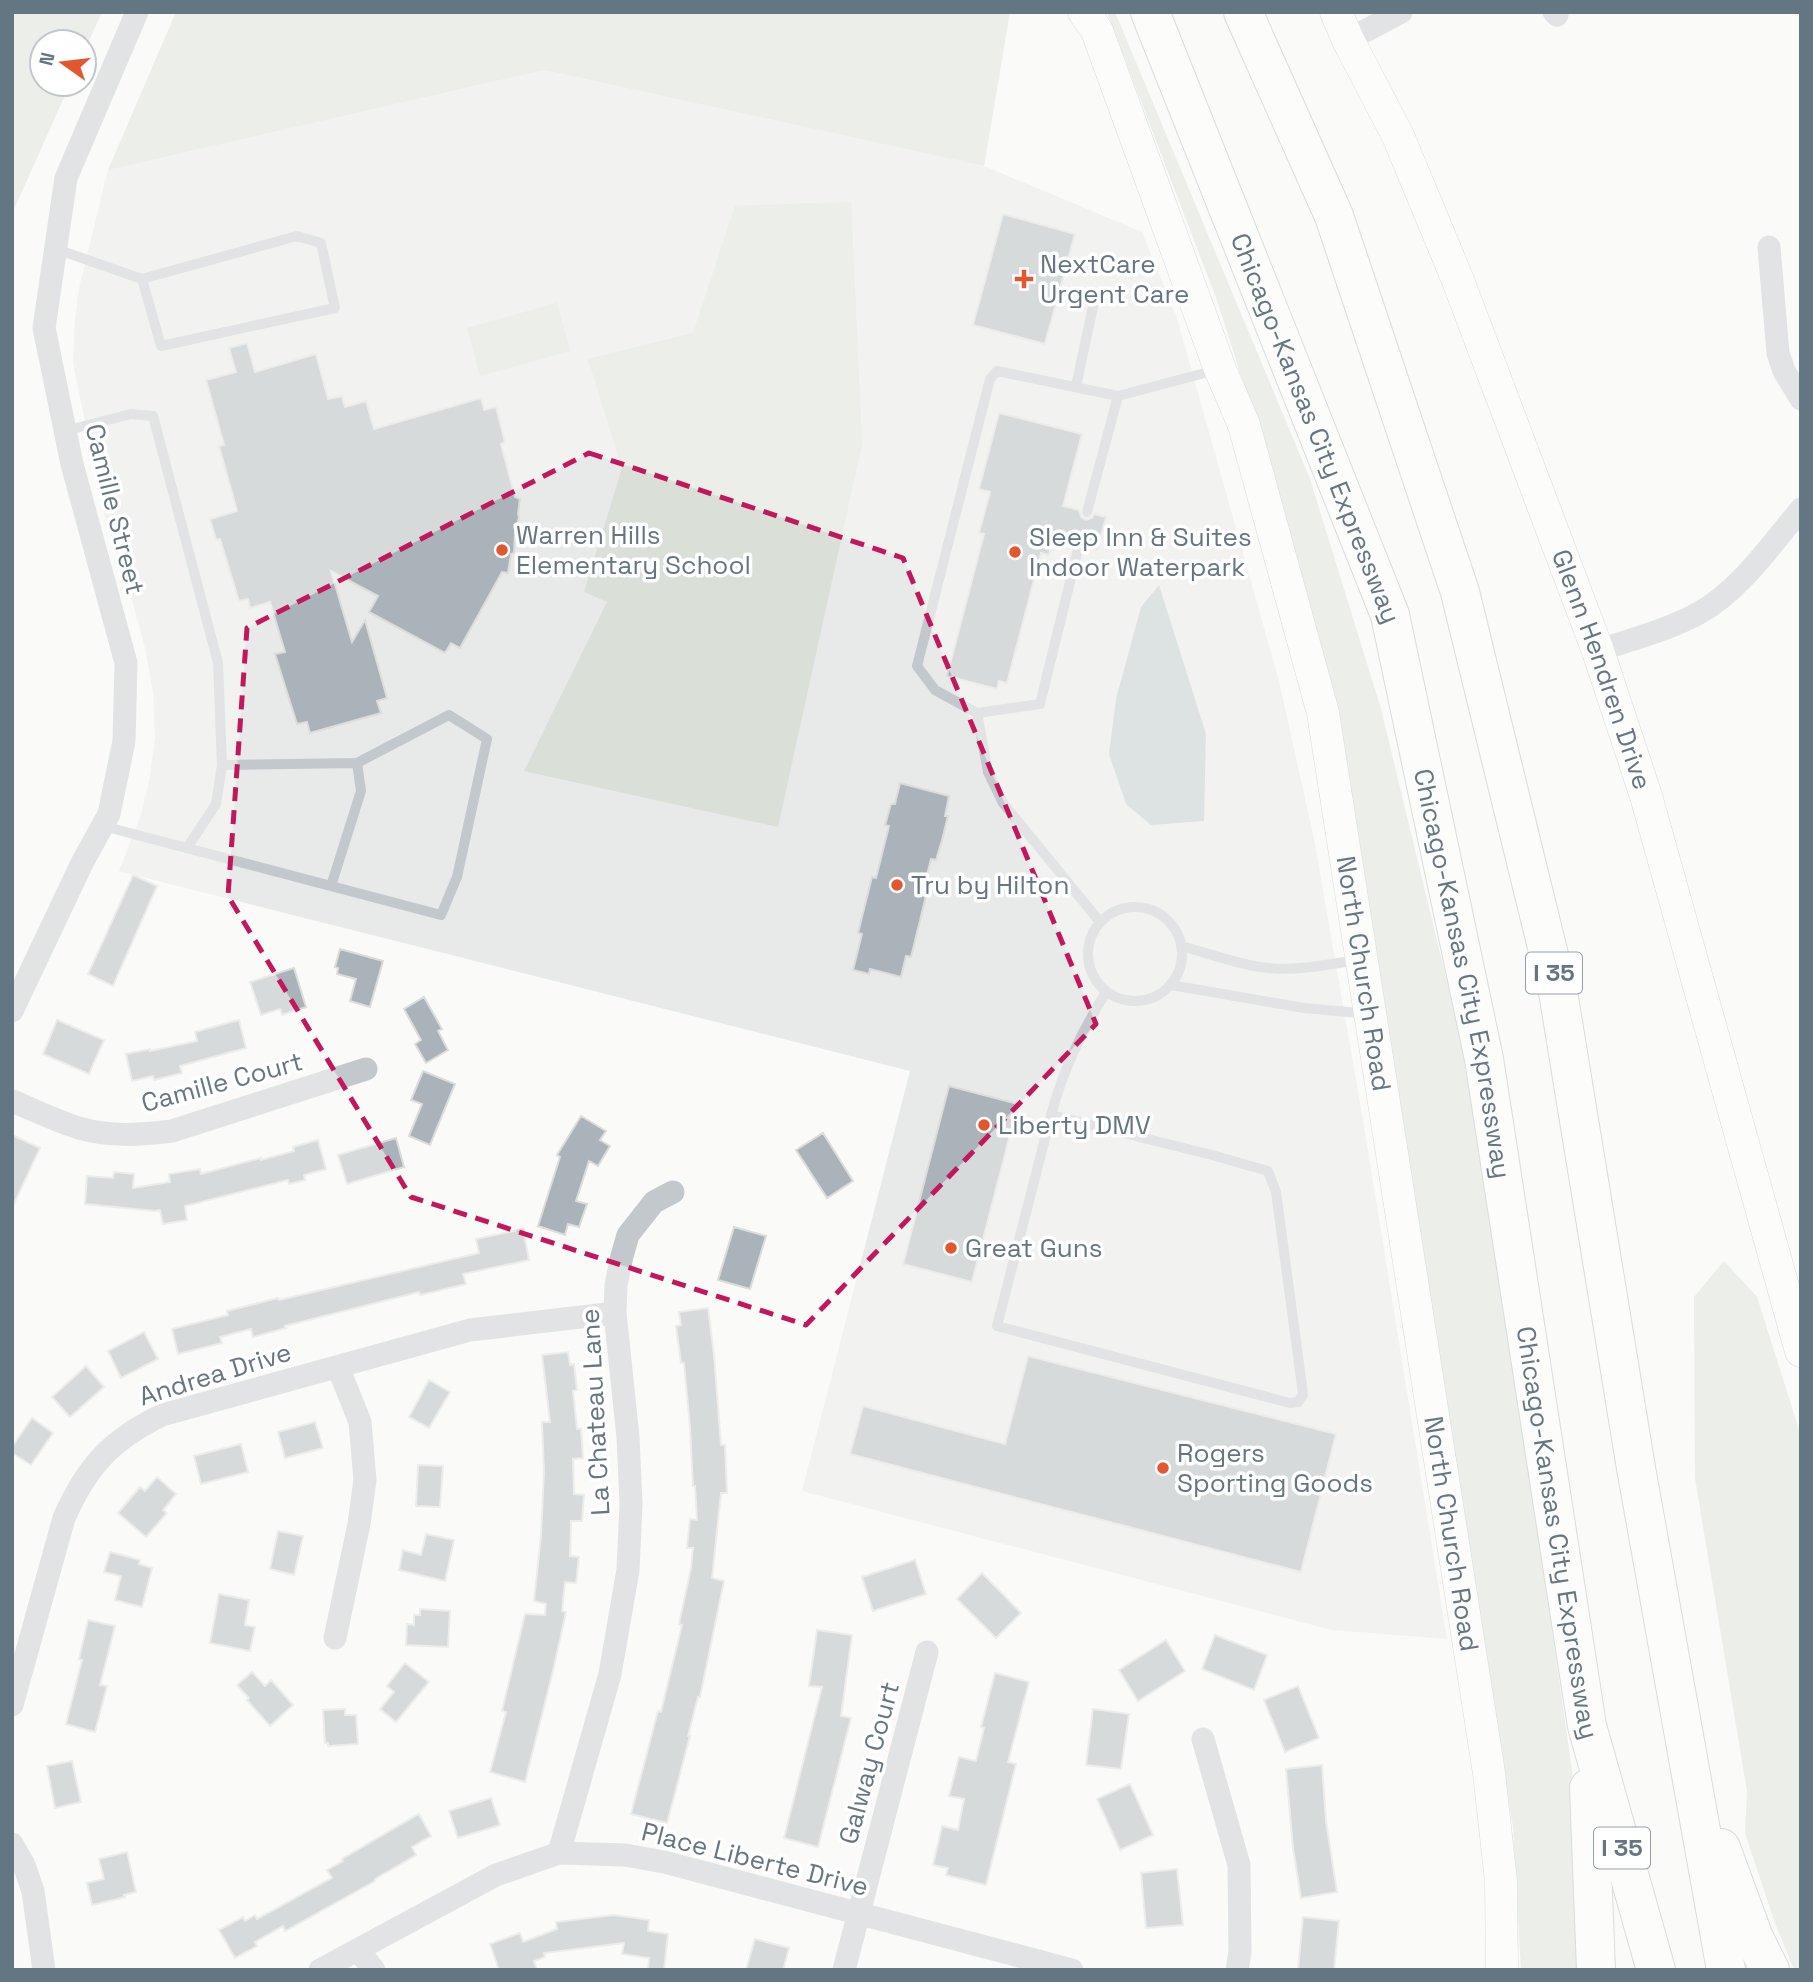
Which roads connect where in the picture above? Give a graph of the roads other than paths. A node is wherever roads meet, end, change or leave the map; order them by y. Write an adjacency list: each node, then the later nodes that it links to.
1 (137, 12): 8 (street, Camille Street)
2 (1084, 12): 11 (main road, North Church Road)
3 (1150, 12): 43 (highway, Chicago-Kansas City Expressway / I 35)
4 (1243, 12): 45 (highway, I 35)
5 (1401, 12): 6 (street)
6 (1342, 26): 19 (main road, Glenn Hendren Drive)
7 (1769, 247): 14 (street)
8 (56, 249): 9 (lane); 15 (street, Camille Street)
9 (142, 279): 9 (lane)
10 (1096, 293): 12 (lane)
11 (1220, 369): 13 (lane); 28 (main road, North Church Road)
12 (1076, 386): 13 (lane); 20 (lane)
13 (1118, 396): 17 (lane)
14 (1801, 399)
15 (65, 431): 22 (lane); 23 (street, Camille Street)
16 (1801, 509): 19 (street)
17 (1087, 512)
18 (1079, 545): 20 (lane)
19 (1598, 651): 38 (main road, Glenn Hendren Drive)
20 (977, 713): 26 (lane)
21 (357, 763): 22 (lane); 25 (lane); 25 (lane)
22 (222, 765): 24 (lane)
23 (103, 826): 24 (lane); 31 (street, Camille Street)
24 (187, 848): 25 (lane)
25 (331, 886)
26 (1100, 922): 27 (lane); 30 (lane)
27 (1181, 946): 28 (lane); 29 (lane)
28 (1360, 959): 32 (main road, North Church Road)
29 (1171, 985): 30 (lane); 32 (lane)
30 (1105, 992): 35 (lane)
31 (12, 1011)
32 (1371, 1014): 57 (main road, North Church Road)
33 (366, 1069): 34 (street, Camille Court)
34 (12, 1101)
35 (1051, 1115): 35 (lane)
36 (673, 1192): 37 (street, La Chateau Lane)
37 (615, 1313): 39 (street, Andrea Drive); 47 (street, La Chateau Lane)
38 (1801, 1351)
39 (338, 1367): 40 (street); 42 (street, Andrea Drive)
40 (335, 1638)
41 (927, 1652): 48 (street, Galway Court)
42 (12, 1705)
43 (1587, 1726): 58 (highway); 59 (highway, Chicago-Kansas City Expressway / I 35)
44 (1203, 1739): 56 (street)
45 (1686, 1750): 60 (highway, I 35); 61 (highway)
46 (12, 1844): 51 (street)
47 (559, 1853): 48 (street, Place Liberte Drive); 49 (street, Place Liberte Drive)
48 (858, 1913): 50 (street, Place Liberte Drive); 54 (street, Galway Court)
49 (358, 1950): 52 (street, Place Liberte Drive); 53 (street)
50 (1035, 1965): 55 (street, Place Liberte Drive)
51 (44, 1970)
52 (320, 1970)
53 (374, 1970)
54 (844, 1970)
55 (1072, 1970)
56 (1237, 1970)
57 (1502, 1970)
58 (1596, 1970)
59 (1656, 1970)
60 (1726, 1970)
61 (1770, 1970)

